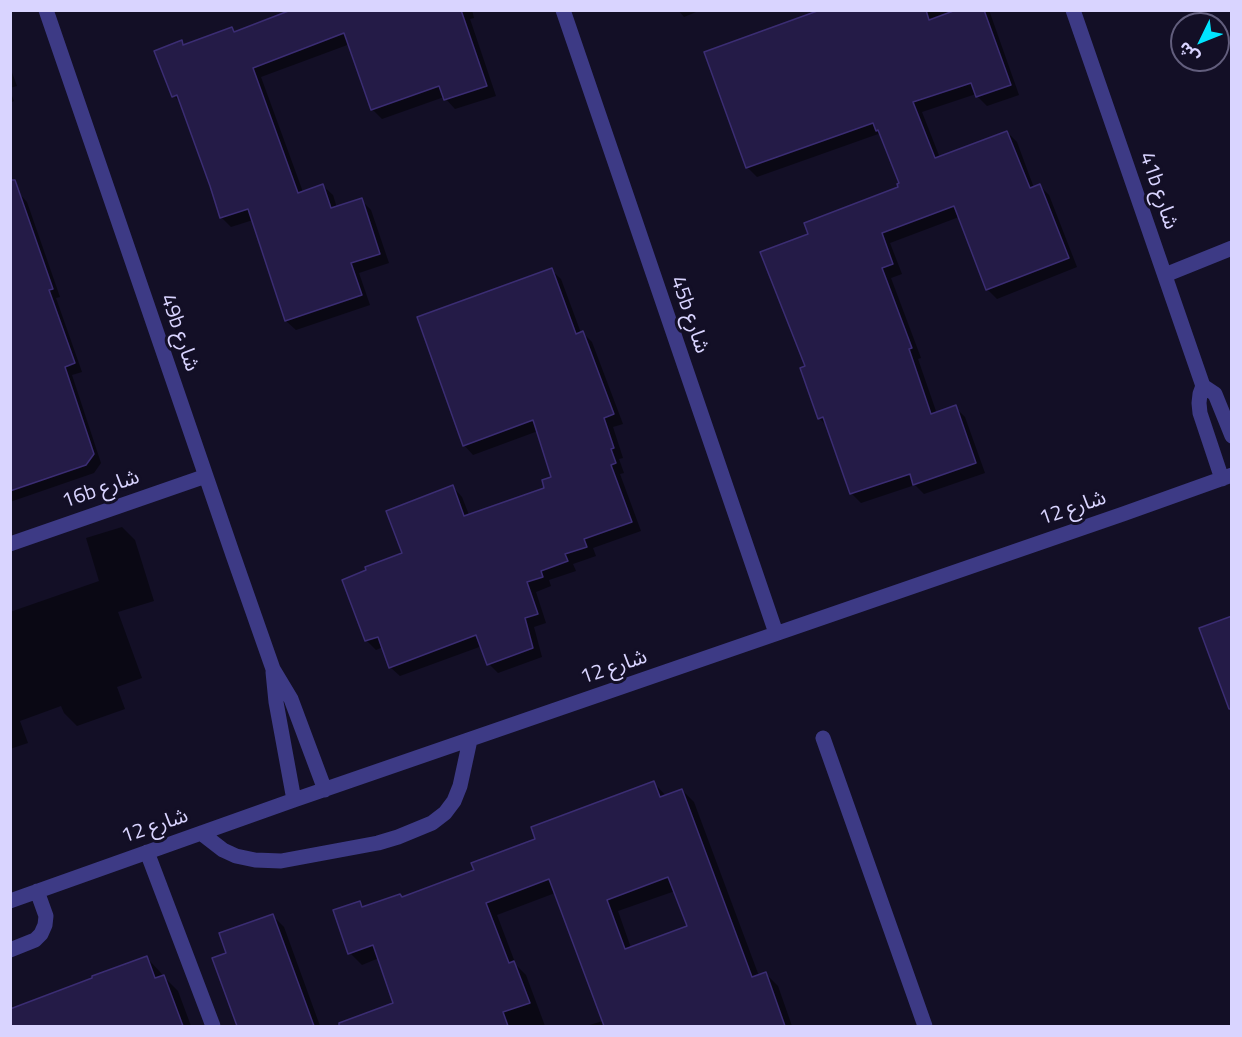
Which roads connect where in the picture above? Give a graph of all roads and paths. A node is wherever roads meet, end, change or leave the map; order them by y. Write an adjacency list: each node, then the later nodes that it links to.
1 (46, 10): 8 (street, 49b شارع)
2 (563, 10): 11 (street, 45b شارع)
3 (1073, 10): 5 (street, 41b شارع)
4 (1232, 249): 5 (street)
5 (1165, 275): 6 (street, 41b شارع)
6 (1203, 386): 7 (street, 41b شارع); 9 (street, 41b شارع)
7 (1232, 436)
8 (206, 476): 10 (street, 16b شارع); 12 (street, 49b شارع)
9 (1227, 477): 11 (street, شارع 12)
10 (10, 544)
11 (776, 633): 14 (street, شارع 12)
12 (273, 669): 15 (street, 49b شارع); 16 (street, 49b شارع)
13 (823, 738): 23 (street)
14 (470, 740): 15 (street, شارع 12); 17 (street)
15 (324, 790): 16 (street, شارع 12)
16 (294, 800): 17 (street, شارع 12)
17 (201, 833): 18 (street, شارع 12)
18 (147, 852): 19 (street, شارع 12); 22 (street)
19 (37, 891): 20 (street, شارع 12); 21 (street)
20 (10, 901)
21 (10, 950)
22 (213, 1026)
23 (925, 1026)

